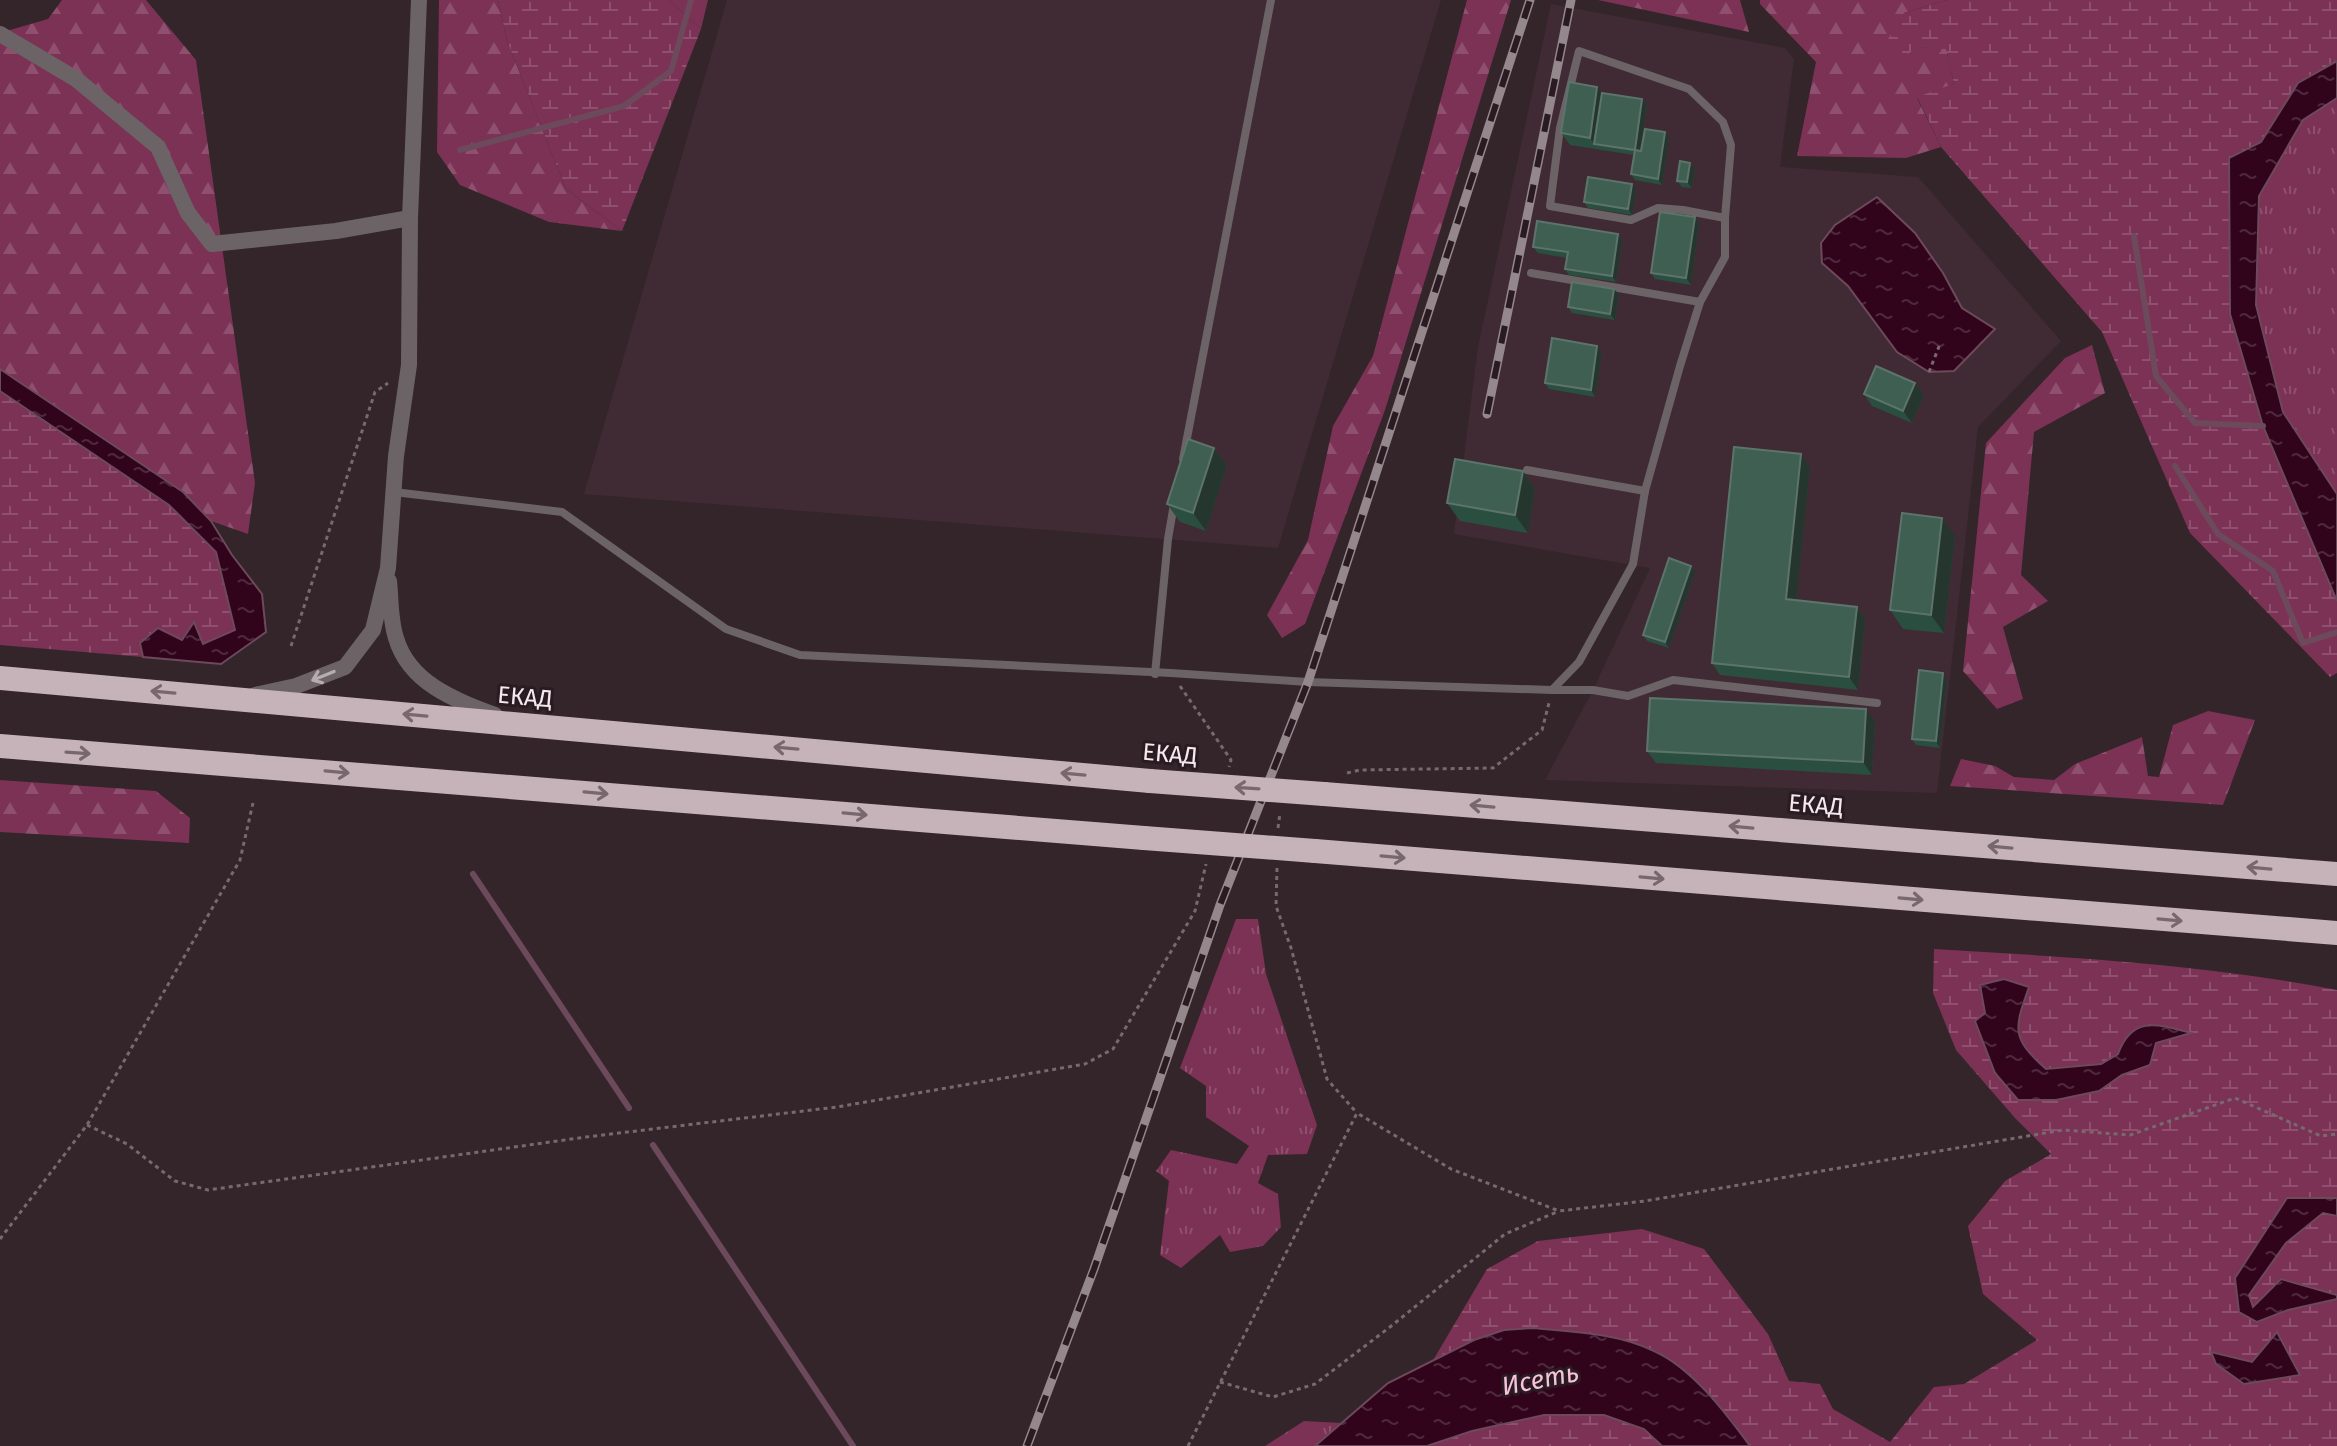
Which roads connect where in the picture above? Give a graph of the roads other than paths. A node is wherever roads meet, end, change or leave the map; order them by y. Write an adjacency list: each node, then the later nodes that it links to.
1 (419, 0): 4 (street)
2 (1271, 0): 8 (lane)
3 (0, 34): 4 (street)
4 (410, 218): 11 (street)
5 (1725, 218): 5 (lane); 7 (lane)
6 (1531, 273): 7 (lane)
7 (1700, 302): 10 (lane)
8 (1182, 462)
9 (1527, 470): 10 (lane)
10 (1645, 491): 16 (lane)
11 (394, 492): 13 (street); 14 (lane)
12 (1176, 493): 14 (lane)
13 (388, 568): 17 (street, one-way to 17); 19 (street)
14 (1155, 674): 16 (lane)
15 (0, 678): 17 (highway, ЕКАД, one-way to 15)
16 (1552, 690): 18 (lane)
17 (240, 698): 19 (highway, ЕКАД, one-way to 17)
18 (1877, 703)
19 (521, 725): 21 (highway, ЕКАД, one-way to 19, bridge)
20 (0, 746): 22 (highway, one-way to 22, bridge)
21 (2337, 874)
22 (2337, 933)

